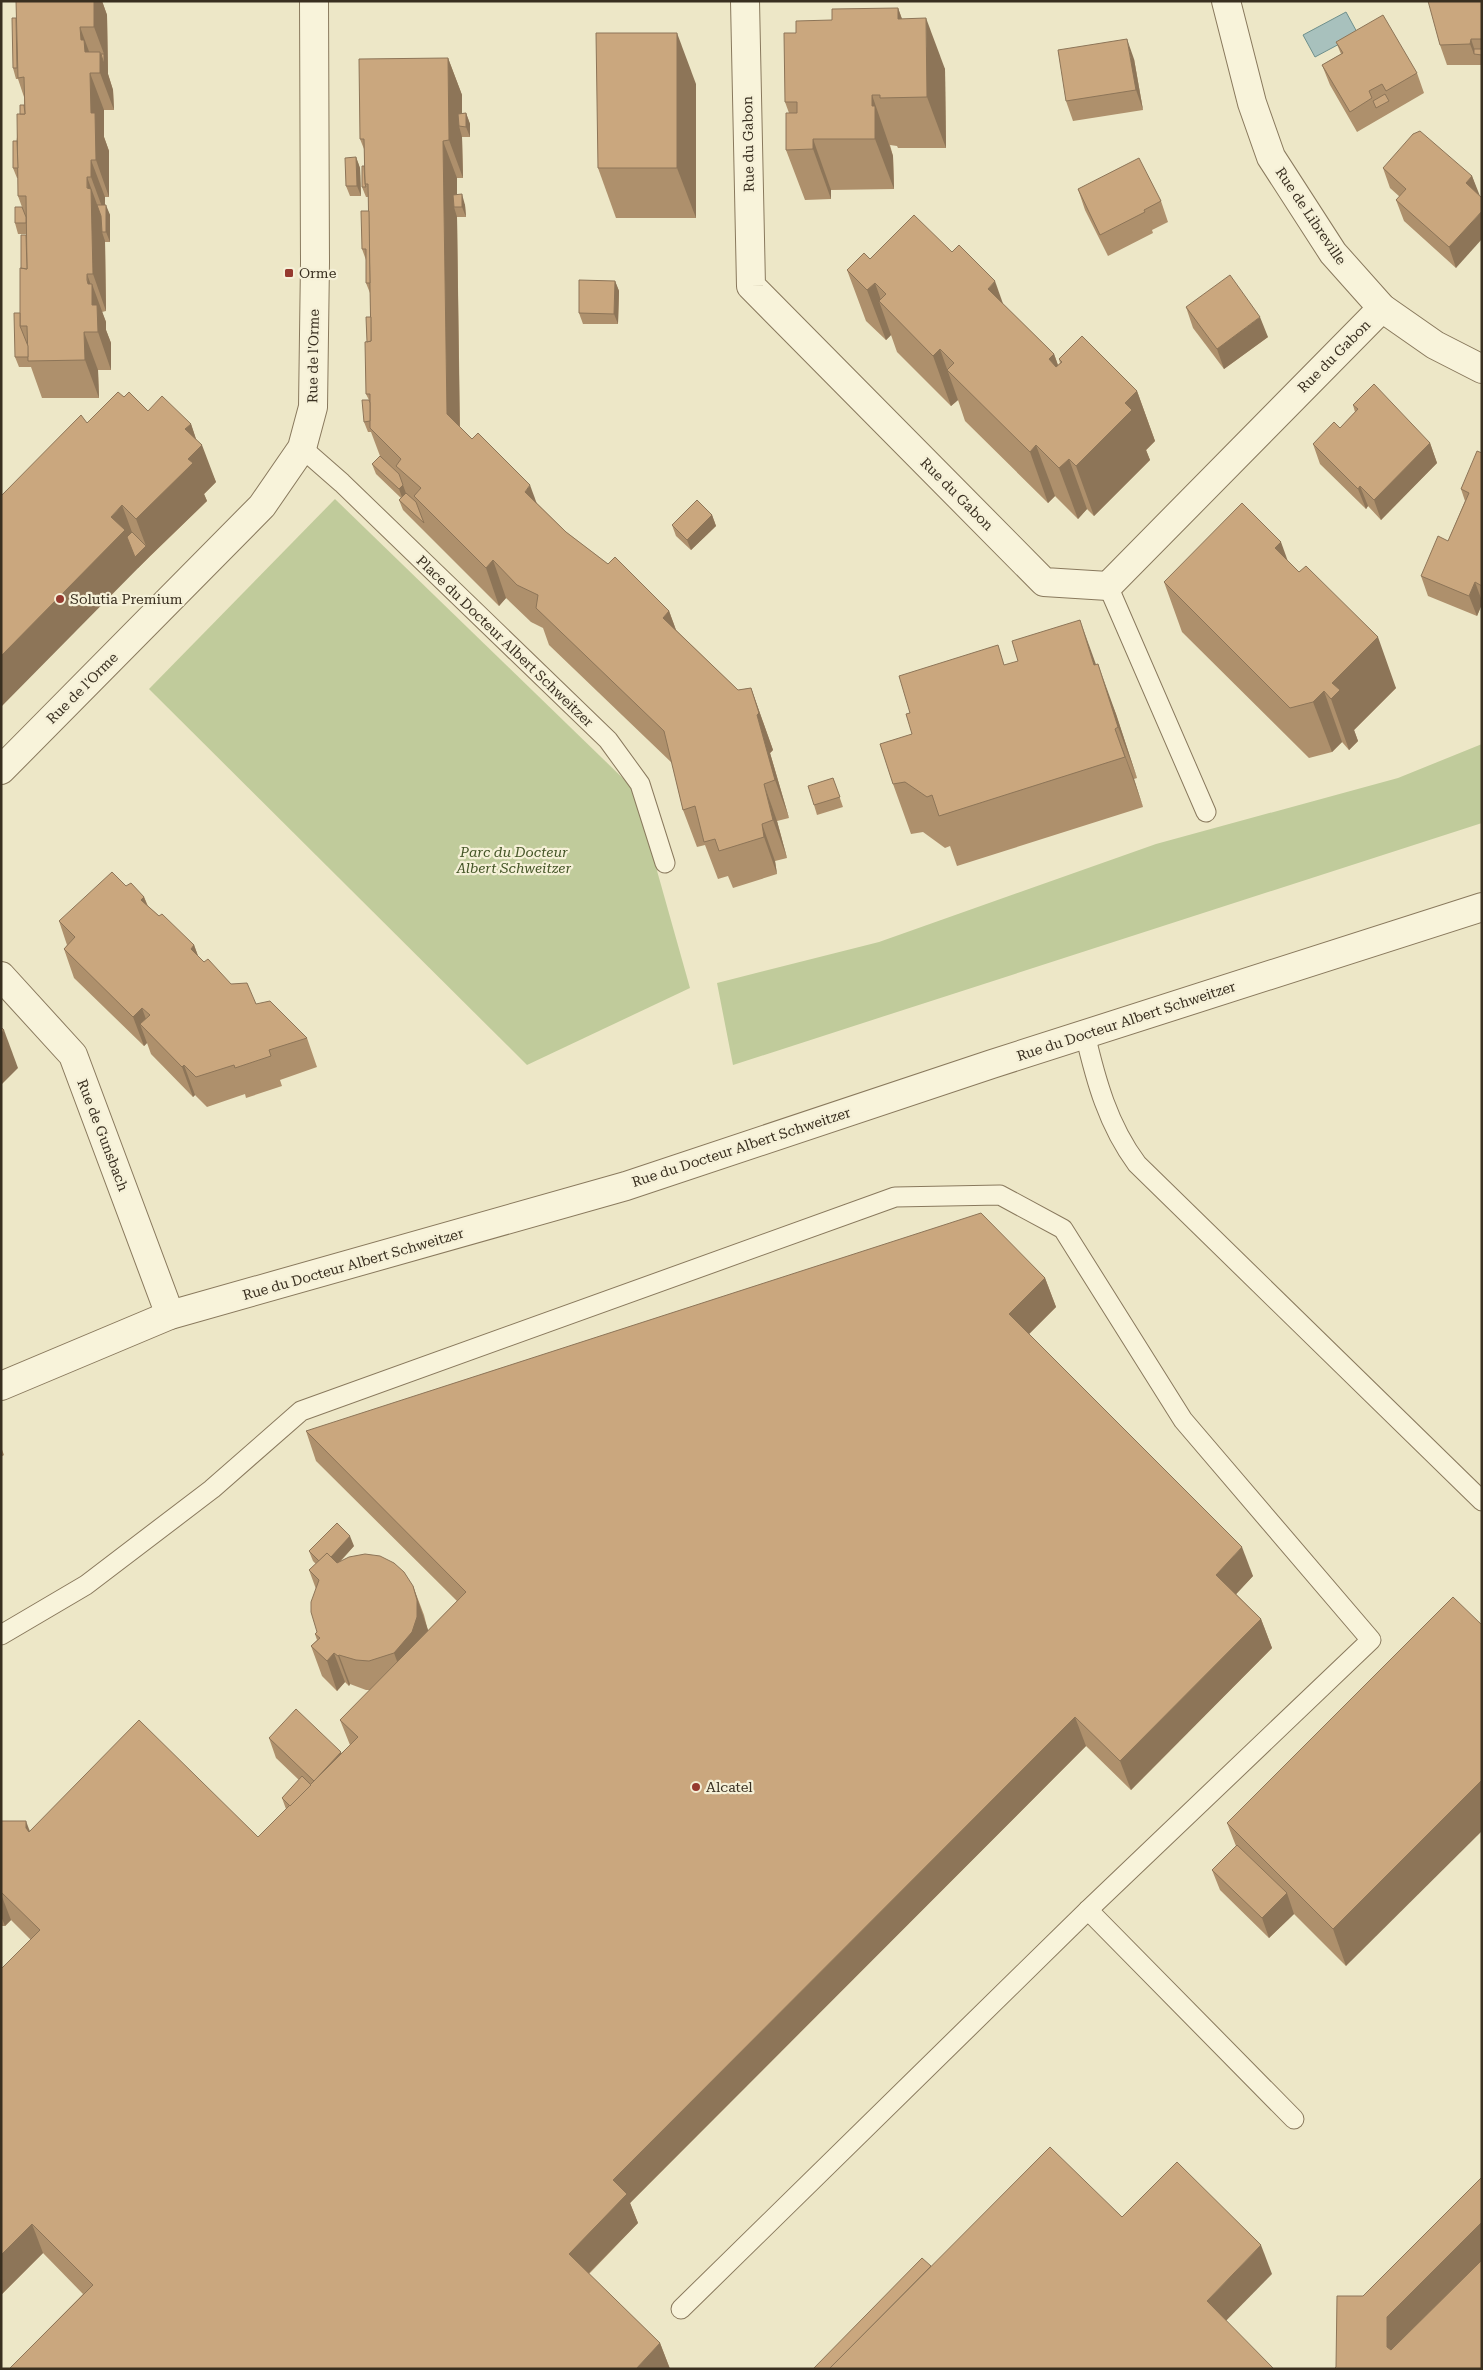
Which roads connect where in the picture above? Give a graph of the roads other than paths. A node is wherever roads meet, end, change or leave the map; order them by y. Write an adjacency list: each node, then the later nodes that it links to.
1 (314, 1): 6 (street, Rue de l'Orme)
2 (746, 1): 7 (street, Rue du Gabon)
3 (1226, 1): 4 (street, Rue de Libreville)
4 (1382, 308): 5 (street, Rue de Libreville); 7 (street, Rue du Gabon)
5 (1482, 369)
6 (302, 448): 8 (street, Rue de l'Orme); 10 (lane, Place du Docteur Albert Schweitzer)
7 (1108, 586): 9 (lane)
8 (1, 770)
9 (1206, 812)
10 (665, 863)
11 (1482, 906): 13 (street, Rue du Docteur Albert Schweitzer)
12 (1, 976): 14 (street, Rue de Gunsbach)
13 (1085, 1034): 14 (street, Rue du Docteur Albert Schweitzer); 16 (lane)
14 (170, 1316): 15 (street, Rue du Docteur Albert Schweitzer)
15 (1, 1386)
16 (1482, 1501)
17 (1, 1635): 18 (lane)
18 (1088, 1910): 19 (lane); 20 (lane)
19 (1294, 2119)
20 (681, 2309)

